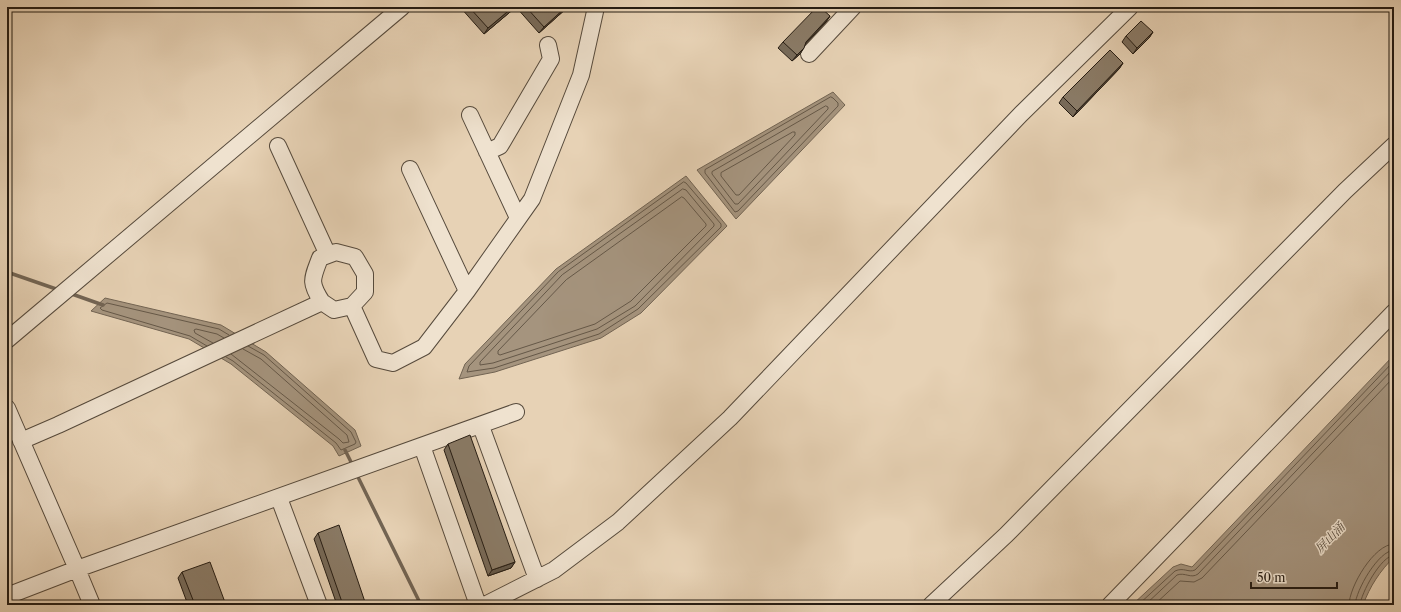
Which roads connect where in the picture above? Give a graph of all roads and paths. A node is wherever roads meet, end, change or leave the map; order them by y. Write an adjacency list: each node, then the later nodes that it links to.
1 (402, 7): 18 (street)
2 (596, 7): 12 (street)
3 (853, 7): 6 (street)
4 (1130, 7): 26 (street)
5 (548, 45): 10 (street)
6 (809, 54)
7 (470, 115): 10 (street)
8 (1394, 145): 32 (street)
9 (278, 146): 13 (street)
10 (487, 152): 12 (street)
11 (410, 169): 14 (street)
12 (518, 218): 14 (street)
13 (328, 255): 15 (street); 16 (street)
14 (467, 291): 16 (street)
15 (322, 302): 16 (street); 22 (street)
16 (352, 306)
17 (1394, 312): 33 (street)
18 (7, 340)
19 (7, 408): 22 (street)
20 (516, 412): 23 (street)
21 (482, 429): 26 (street)
22 (21, 441): 25 (street)
23 (422, 446): 24 (street); 30 (street)
24 (279, 498): 25 (street); 29 (street)
25 (77, 569): 27 (street); 28 (street)
26 (537, 579): 31 (street)
27 (7, 596)
28 (92, 605)
29 (319, 605)
30 (478, 605)
31 (485, 605)
32 (932, 605)
33 (1110, 605)

